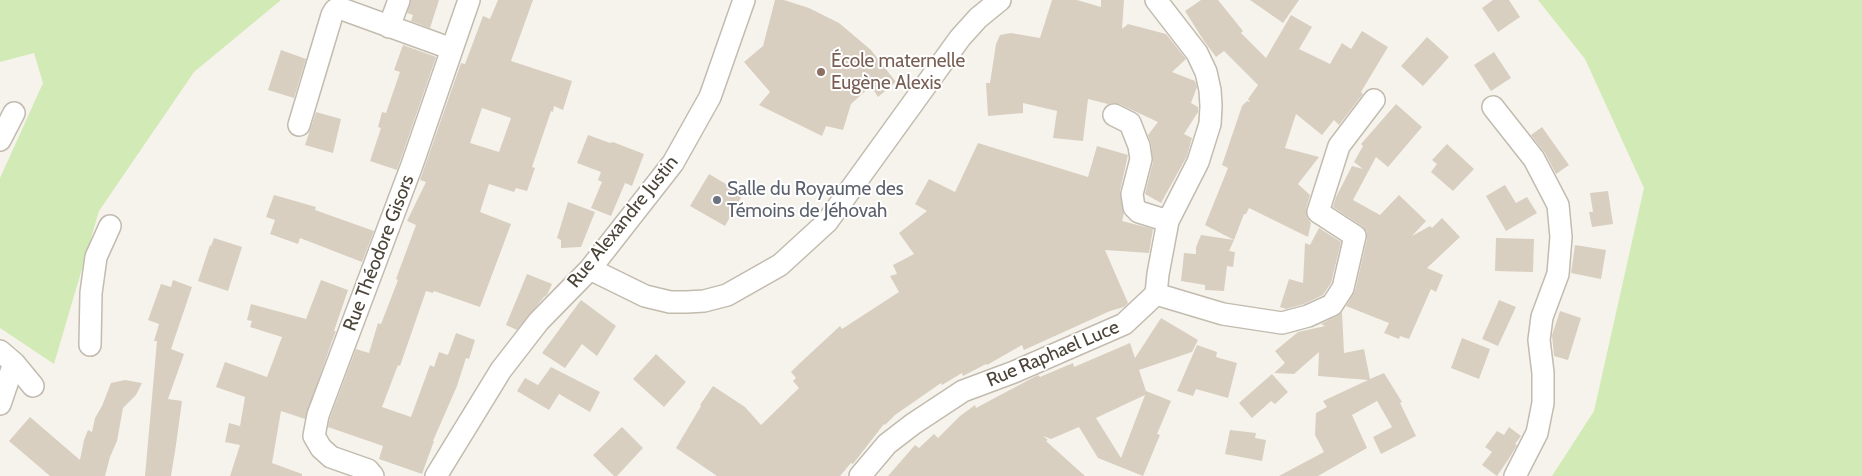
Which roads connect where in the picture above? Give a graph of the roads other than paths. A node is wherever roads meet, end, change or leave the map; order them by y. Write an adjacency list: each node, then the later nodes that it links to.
1 (399, 0): 6 (street)
2 (469, 0): 7 (street, Rue Théodore Gisors)
3 (744, 0): 16 (street, Rue Alexandre Justin)
4 (1000, 0): 16 (street)
5 (1156, 0): 14 (street)
6 (389, 27): 7 (street); 12 (street)
7 (452, 49): 22 (street, Rue Théodore Gisors)
8 (1374, 100): 17 (street)
9 (1493, 107): 25 (street)
10 (14, 113): 13 (street)
11 (1114, 115): 14 (street)
12 (299, 125)
13 (0, 140)
14 (1168, 221): 17 (street)
15 (110, 226): 18 (street)
16 (590, 270): 23 (street, Rue Alexandre Justin)
17 (1156, 294): 24 (street, Rue Raphael Luce)
18 (90, 345)
19 (7, 357): 20 (street); 21 (street)
20 (33, 386)
21 (0, 404)
22 (373, 476)
23 (436, 476)
24 (860, 476)
25 (1515, 476)

